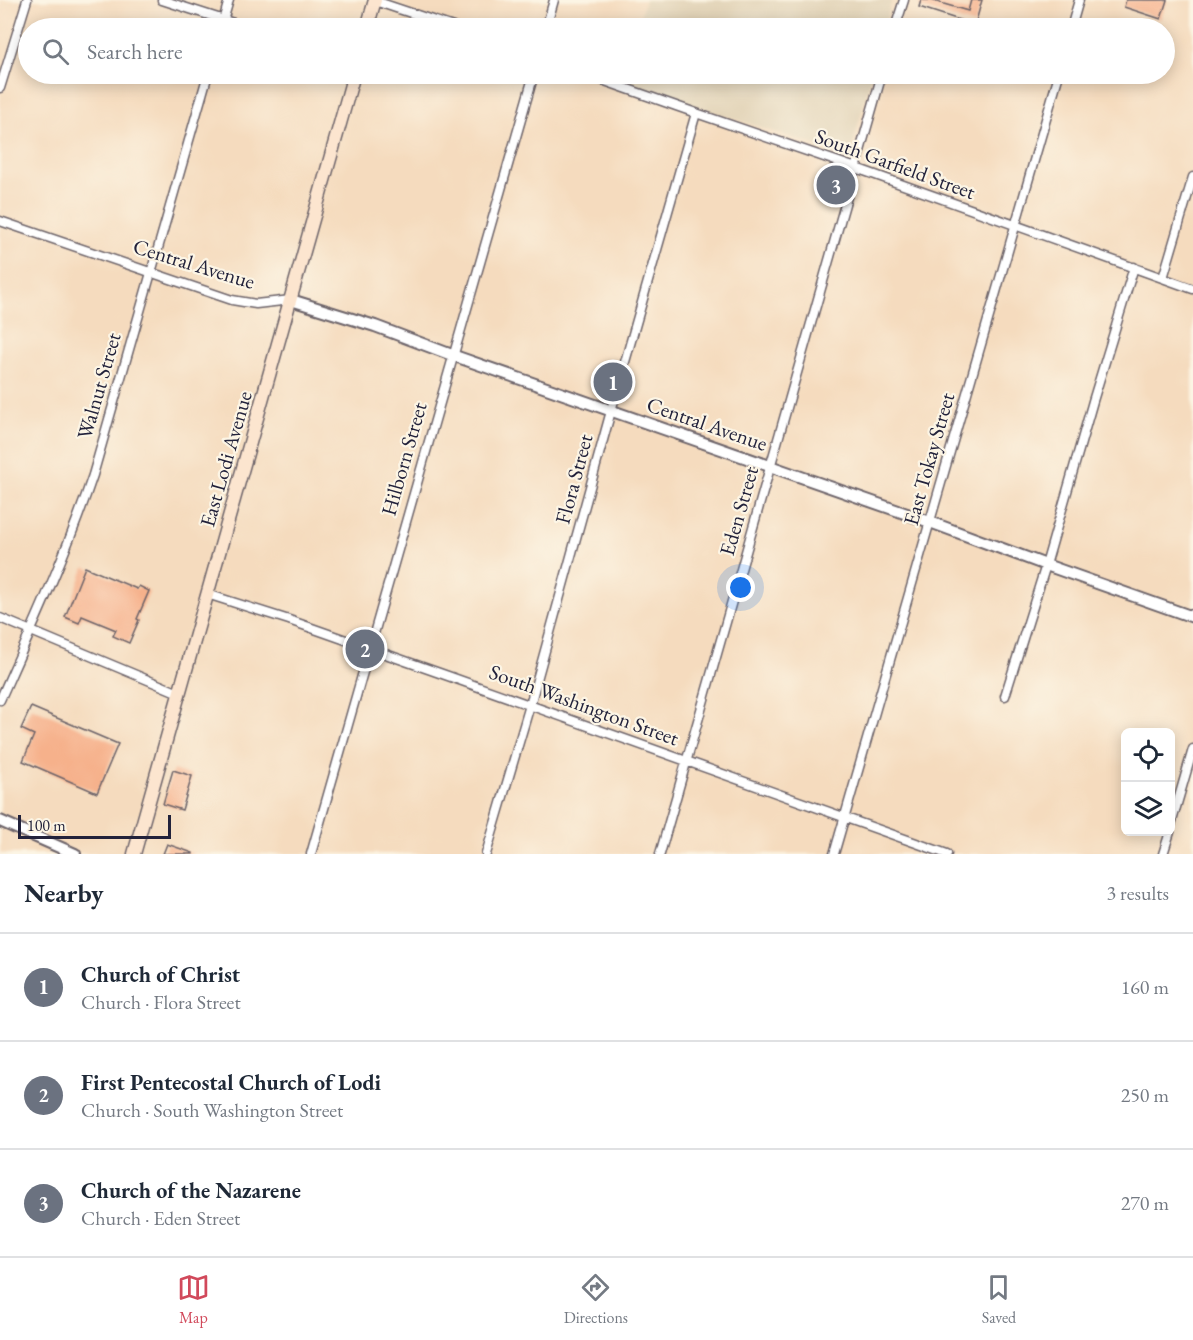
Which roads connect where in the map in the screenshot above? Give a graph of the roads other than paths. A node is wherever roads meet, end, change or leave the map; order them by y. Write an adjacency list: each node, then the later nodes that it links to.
1 (27, 0): 8 (street)
2 (162, 0): 9 (street)
3 (229, 0): 10 (street)
4 (554, 0): 13 (street)
5 (904, 0): 14 (street)
6 (1079, 0): 15 (street)
7 (375, 1): 11 (main road); 12 (street)
8 (21, 18)
9 (208, 18)
10 (224, 18)
11 (370, 18)
12 (426, 18)
13 (549, 18)
14 (898, 18)
15 (1074, 18)
16 (18, 29): 23 (street)
17 (205, 84): 30 (street, Walnut Street)
18 (351, 84): 33 (main road, East Lodi Avenue)
19 (531, 84): 34 (street, Hilborn Street)
20 (613, 84): 24 (street, South Garfield Street)
21 (879, 84): 25 (street, Eden Street)
22 (1056, 84): 28 (street, East Tokay Street)
23 (0, 88)
24 (696, 113): 25 (street, South Garfield Street); 35 (street, Flora Street)
25 (855, 168): 28 (street, South Garfield Street); 36 (street, Eden Street)
26 (1193, 177): 31 (street)
27 (0, 221): 30 (street, Central Avenue)
28 (1015, 226): 29 (street, South Garfield Street); 37 (street, East Tokay Street)
29 (1134, 267): 31 (street, South Garfield Street); 38 (street)
30 (150, 273): 33 (street, Central Avenue); 42 (street, Walnut Street)
31 (1164, 278): 32 (street, South Garfield Street)
32 (1193, 289)
33 (291, 300): 34 (street, Central Avenue); 39 (main road, East Lodi Avenue)
34 (452, 355): 35 (street, Central Avenue); 43 (street, Hilborn Street)
35 (611, 411): 36 (street, Central Avenue); 47 (street, Flora Street)
36 (770, 467): 37 (street, Central Avenue); 49 (street, Eden Street)
37 (930, 522): 38 (street, Central Avenue); 51 (street, East Tokay Street)
38 (1046, 566): 40 (street, Central Avenue); 45 (street)
39 (207, 594): 43 (street, South Washington Street); 44 (main road, East Lodi Avenue)
40 (1193, 617)
41 (0, 618): 42 (street)
42 (31, 631): 44 (street); 46 (street, Walnut Street)
43 (369, 649): 47 (street, South Washington Street); 56 (street, Hilborn Street)
44 (179, 693): 55 (main road, East Lodi Avenue)
45 (1005, 696)
46 (0, 700)
47 (530, 705): 49 (street, South Washington Street); 57 (street, Flora Street)
48 (1193, 749): 50 (street)
49 (687, 761): 51 (street, South Washington Street); 58 (street, Eden Street)
50 (1175, 812)
51 (844, 817): 59 (street, East Tokay Street); 60 (street, South Washington Street)
52 (0, 821): 54 (street)
53 (1168, 836): 61 (street)
54 (75, 854)
55 (134, 854)
56 (311, 854)
57 (486, 854)
58 (660, 854)
59 (834, 854)
60 (947, 854)
61 (1163, 854)

